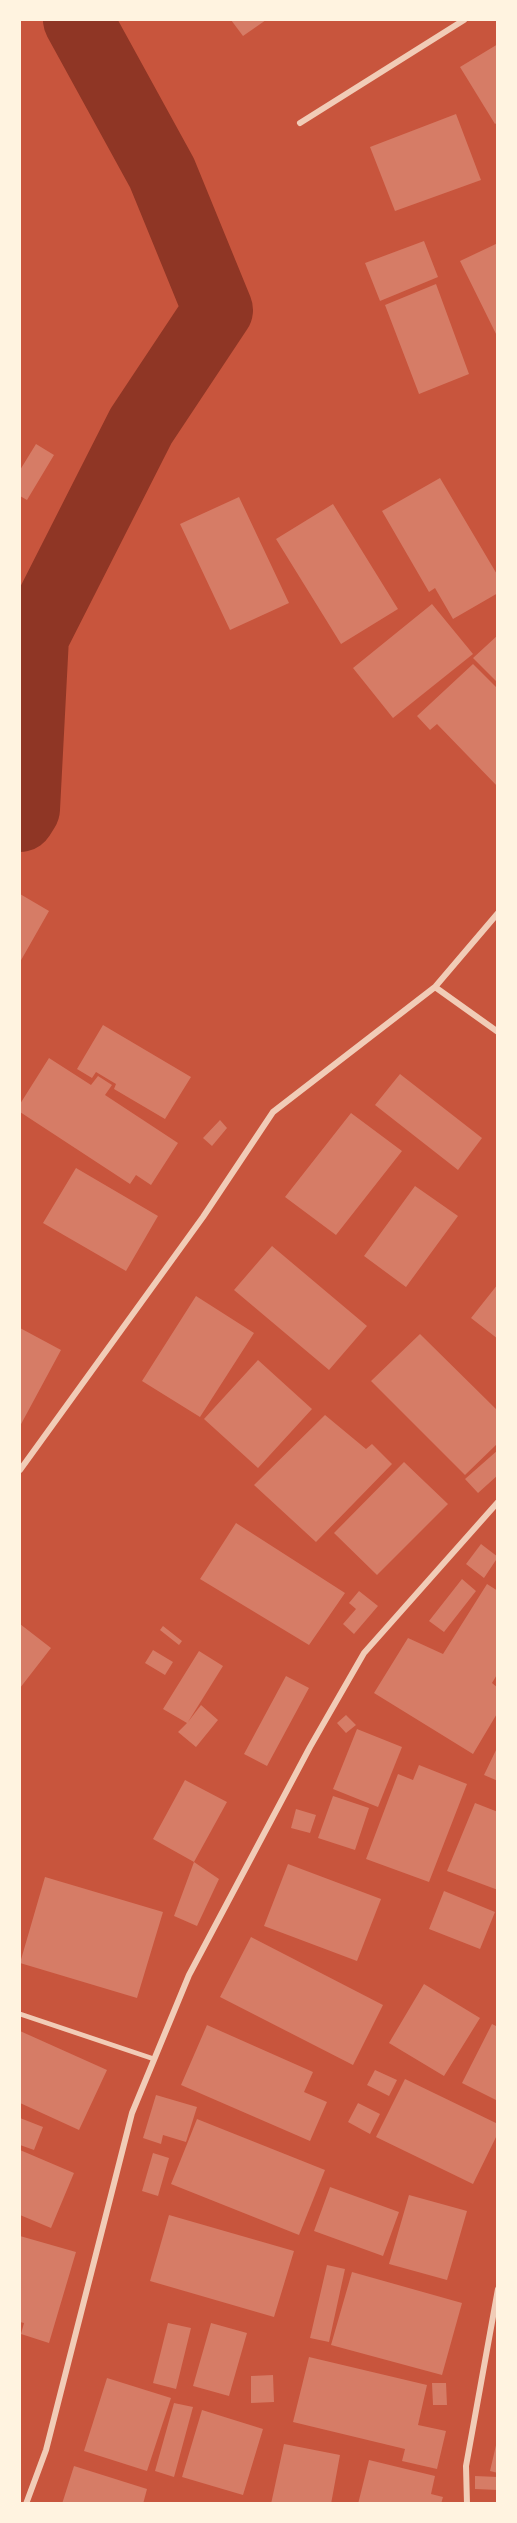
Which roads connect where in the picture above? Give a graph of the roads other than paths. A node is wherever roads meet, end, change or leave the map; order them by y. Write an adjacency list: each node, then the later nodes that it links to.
1 (464, 20): 2 (street)
2 (300, 123)
3 (498, 913): 4 (street)
4 (435, 987): 5 (street); 6 (street)
5 (498, 1032)
6 (20, 1470)
7 (498, 1502): 9 (street)
8 (20, 2014): 9 (lane)
9 (154, 2059): 11 (street)
10 (498, 2289): 12 (street)
11 (26, 2504)
12 (467, 2504)

